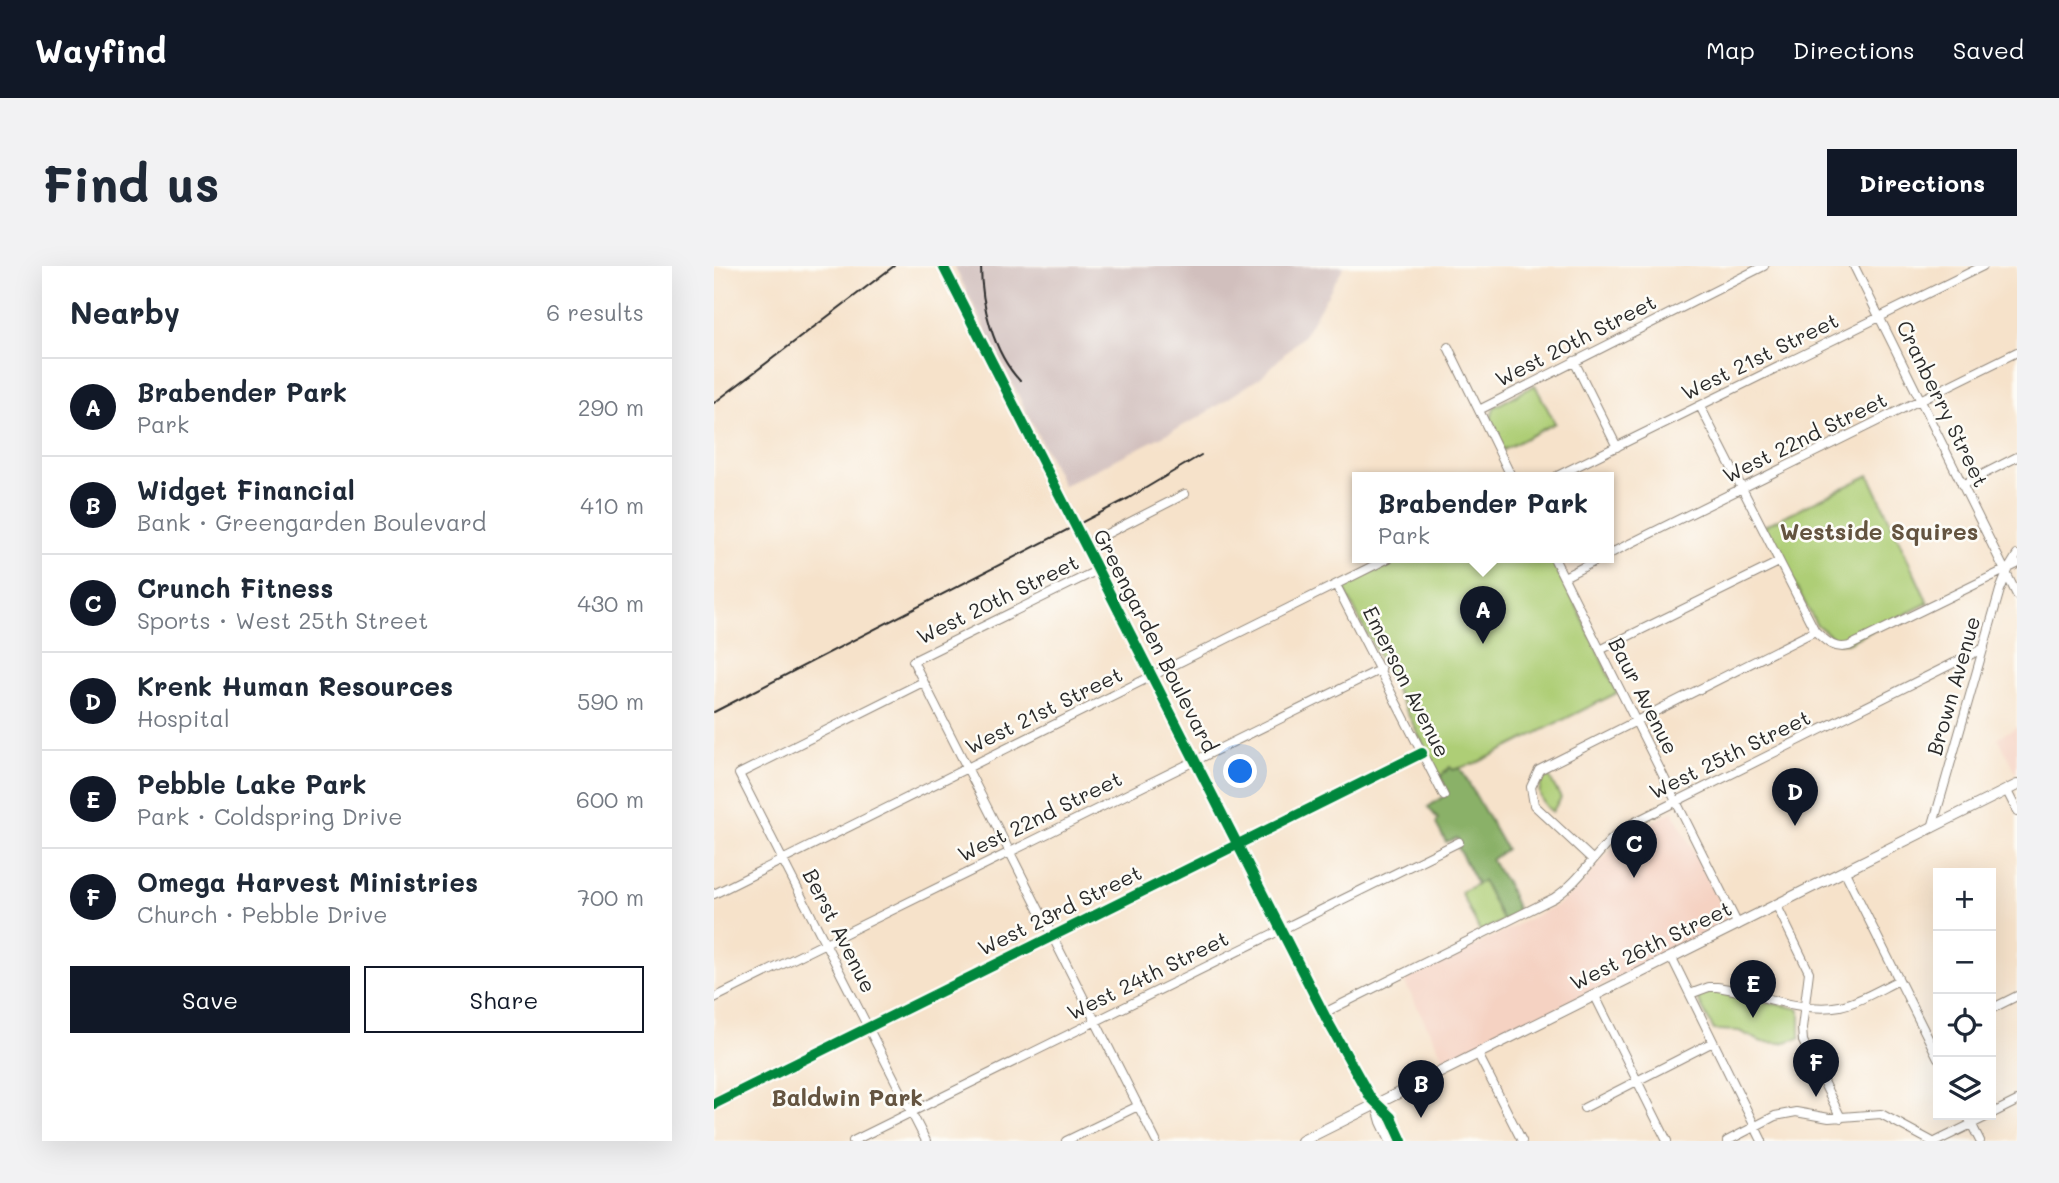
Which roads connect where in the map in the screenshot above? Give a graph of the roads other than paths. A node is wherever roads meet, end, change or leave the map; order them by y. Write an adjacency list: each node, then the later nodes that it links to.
1 (943, 266): 19 (street, Greengarden Boulevard)
2 (1764, 266): 8 (street, West 20th Street)
3 (1854, 266): 5 (street, Cranberry Street)
4 (1983, 266): 5 (street, West 21st Street)
5 (1879, 317): 9 (street, Cranberry Street); 10 (street, West 21st Street)
6 (1448, 347): 11 (street)
7 (2017, 352): 9 (street, West 22nd Street)
8 (1574, 361): 11 (street, West 20th Street); 12 (street)
9 (1920, 400): 16 (street, Cranberry Street); 17 (street, West 22nd Street)
10 (1700, 406): 12 (street, West 21st Street); 17 (street)
11 (1479, 410): 14 (street)
12 (1617, 447): 15 (street, West 21st Street)
13 (2017, 457): 16 (street)
14 (1509, 472)
15 (1565, 472)
16 (1962, 485): 26 (street, Cranberry Street)
17 (1741, 489): 20 (street, West 22nd Street); 22 (street)
18 (1185, 494): 19 (street, West 20th Street)
19 (1085, 545): 27 (street, Greengarden Boulevard)
20 (1614, 552)
21 (2017, 555): 26 (street, Brown Avenue)
22 (1779, 562): 31 (street); 33 (street)
23 (1379, 563): 29 (street, West 21st Street)
24 (1557, 563): 28 (street, Baur Avenue)
25 (1591, 563): 28 (street)
26 (2009, 569): 30 (street, Cranberry Street); 31 (street); 32 (street, Brown Avenue)
27 (1098, 570): 35 (street, Greengarden Boulevard); 36 (street, West 20th Street)
28 (1564, 577): 33 (street, Baur Avenue)
29 (1336, 585): 34 (street, Emerson Avenue); 35 (street, West 21st Street)
30 (2017, 595)
31 (1815, 631): 37 (street)
32 (1984, 648): 44 (street, West 25th Street); 46 (street, Brown Avenue)
33 (1600, 650): 37 (street, Baur Avenue)
34 (1381, 669): 38 (street, Emerson Avenue); 39 (street, West 22nd Street)
35 (1152, 677): 39 (street, Greengarden Boulevard); 40 (street, West 21st Street)
36 (923, 682): 40 (street); 50 (street, Berst Avenue)
37 (1635, 720): 44 (street, Baur Avenue); 51 (street)
38 (1423, 753): 43 (street, Emerson Avenue); 48 (street, West 23rd Street)
39 (1195, 761): 48 (street, Greengarden Boulevard); 49 (street, West 22nd Street)
40 (967, 769): 49 (street); 50 (street, West 21st Street)
41 (2017, 785): 42 (main road, West 26th Street)
42 (2007, 790): 45 (street); 46 (main road, West 26th Street)
43 (1444, 796)
44 (1675, 801): 51 (street, West 25th Street); 55 (street, Baur Avenue)
45 (2017, 811)
46 (1932, 828): 52 (main road, West 26th Street)
47 (1458, 842): 56 (street, West 24th Street)
48 (1238, 845): 56 (street, Greengarden Boulevard); 57 (street, West 23rd Street)
49 (1009, 852): 57 (street); 58 (street, West 22nd Street)
50 (783, 860): 53 (street, West 21st Street); 58 (street, Berst Avenue)
51 (1593, 860): 67 (street, West 25th Street)
52 (1845, 872): 54 (main road, West 26th Street); 60 (street)
53 (714, 894)
54 (1777, 906): 55 (main road, West 26th Street); 65 (street)
55 (1738, 925): 59 (main road, West 26th Street)
56 (1281, 929): 67 (street, Greengarden Boulevard); 68 (street, West 24th Street)
57 (1052, 936): 68 (street); 69 (street, West 23rd Street)
58 (825, 942): 64 (street, West 22nd Street); 69 (street, Berst Avenue)
59 (1672, 958): 61 (street); 62 (main road, West 26th Street)
60 (1899, 980): 65 (street); 71 (street)
61 (1690, 994): 65 (street); 72 (street)
62 (1595, 996): 73 (main road, West 26th Street); 75 (street)
63 (2017, 996): 66 (street)
64 (714, 998)
65 (1804, 1006): 83 (street)
66 (1996, 1006)
67 (1324, 1013): 78 (street, Greengarden Boulevard)
68 (1095, 1021): 79 (street); 81 (street, West 24th Street)
69 (868, 1027): 77 (street, West 23rd Street); 81 (street, Berst Avenue)
70 (1933, 1037): 71 (street)
71 (1929, 1039): 74 (street)
72 (1713, 1042): 75 (street); 87 (street)
73 (1478, 1054): 78 (main road, West 26th Street); 95 (street)
74 (1938, 1057)
75 (1637, 1081): 80 (street); 96 (street)
76 (2017, 1101): 82 (street)
77 (714, 1104)
78 (1376, 1104): 92 (main road, West 26th Street); 93 (street, Greengarden Boulevard); 94 (street, Greengarden Boulevard)
79 (1138, 1106): 90 (street); 91 (street)
80 (1584, 1108)
81 (912, 1111): 88 (street, West 24th Street); 89 (street, Berst Avenue)
82 (1996, 1112)
83 (1841, 1118): 87 (street); 99 (street)
84 (1969, 1120): 86 (street)
85 (1979, 1120): 86 (street)
86 (1971, 1124): 100 (street); 101 (street)
87 (1755, 1127): 97 (street); 98 (street)
88 (853, 1141)
89 (926, 1141)
90 (1066, 1141)
91 (1156, 1141)
92 (1303, 1141)
93 (1390, 1141)
94 (1402, 1141)
95 (1522, 1141)
96 (1667, 1141)
97 (1727, 1141)
98 (1762, 1141)
99 (1931, 1141)
100 (1937, 1141)
101 (1980, 1141)

